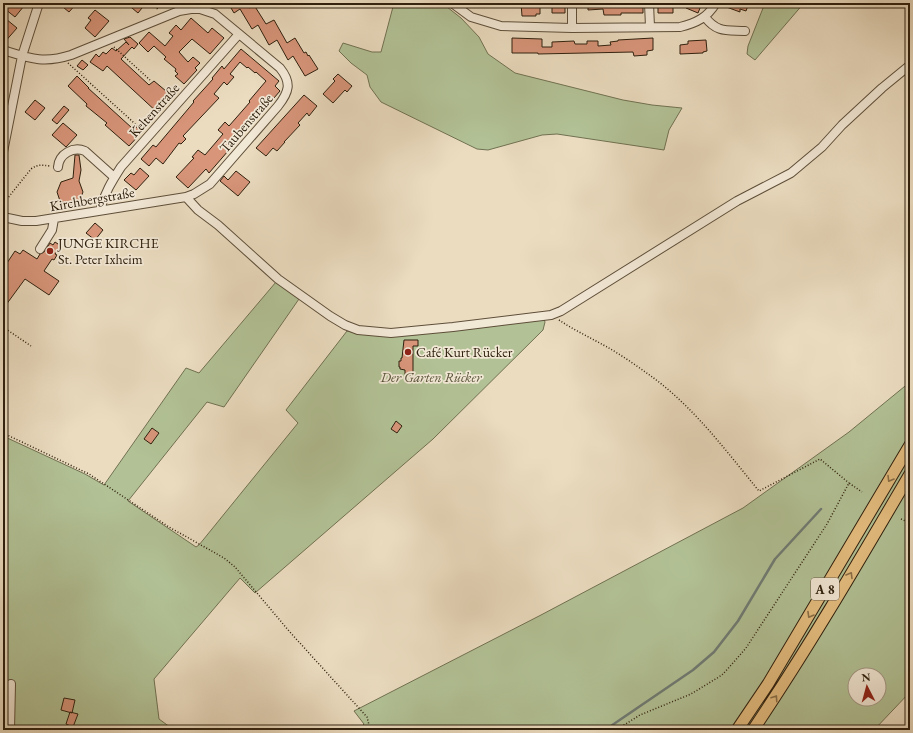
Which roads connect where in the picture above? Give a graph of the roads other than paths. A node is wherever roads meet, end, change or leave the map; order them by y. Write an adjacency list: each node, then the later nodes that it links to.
1 (39, 3): 12 (street)
2 (452, 3): 8 (street)
3 (572, 3): 8 (street)
4 (649, 3): 7 (street)
5 (716, 3): 6 (street)
6 (705, 17): 7 (street); 9 (street)
7 (650, 27): 8 (street)
8 (572, 28)
9 (745, 31)
10 (239, 34): 12 (street, Taubenstraße); 16 (street, Keltenstraße); 17 (street, Taubenstraße)
11 (3, 50): 12 (street, Taubenstraße)
12 (22, 56): 14 (street)
13 (910, 65): 17 (street)
14 (3, 152)
15 (58, 167): 16 (street)
16 (114, 177): 18 (street, Keltenstraße)
17 (186, 197): 18 (street, Kirchbergstraße)
18 (100, 210): 20 (street, Kirchbergstraße)
19 (3, 216): 20 (street, Kirchbergstraße)
20 (54, 219): 21 (street)
21 (40, 249)
22 (910, 445): 26 (highway, A 8, one-way to 26)
23 (910, 474): 27 (highway, A 8, one-way to 23)
24 (11, 684): 25 (street)
25 (10, 730)
26 (737, 730)
27 (753, 730)

